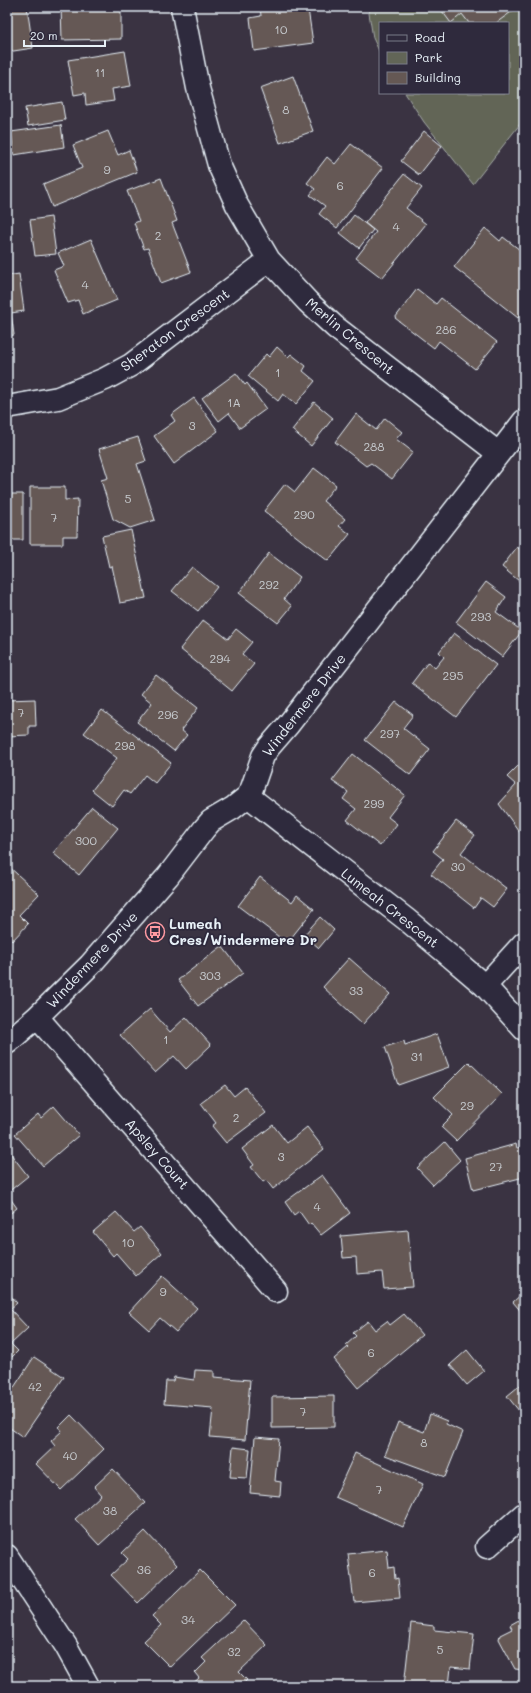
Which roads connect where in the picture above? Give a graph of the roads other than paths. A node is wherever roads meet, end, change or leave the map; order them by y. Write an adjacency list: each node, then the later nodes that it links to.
1 (182, 7): 2 (street, Merlin Crescent)
2 (269, 260): 3 (street, Sheraton Crescent); 5 (street, Merlin Crescent)
3 (7, 406)
4 (524, 421): 5 (street, Windermere Drive)
5 (498, 453): 6 (street, Windermere Drive)
6 (248, 796): 8 (street, Lumeah Crescent); 9 (street, Windermere Drive)
7 (524, 943): 8 (street)
8 (485, 986): 10 (street, Lumeah Crescent)
9 (37, 1017): 11 (street, Windermere Drive); 12 (street, Apsley Court)
10 (524, 1029)
11 (7, 1043)
12 (276, 1291)
13 (524, 1514): 14 (street)
14 (487, 1547)
15 (7, 1556): 16 (street)
16 (88, 1686)

